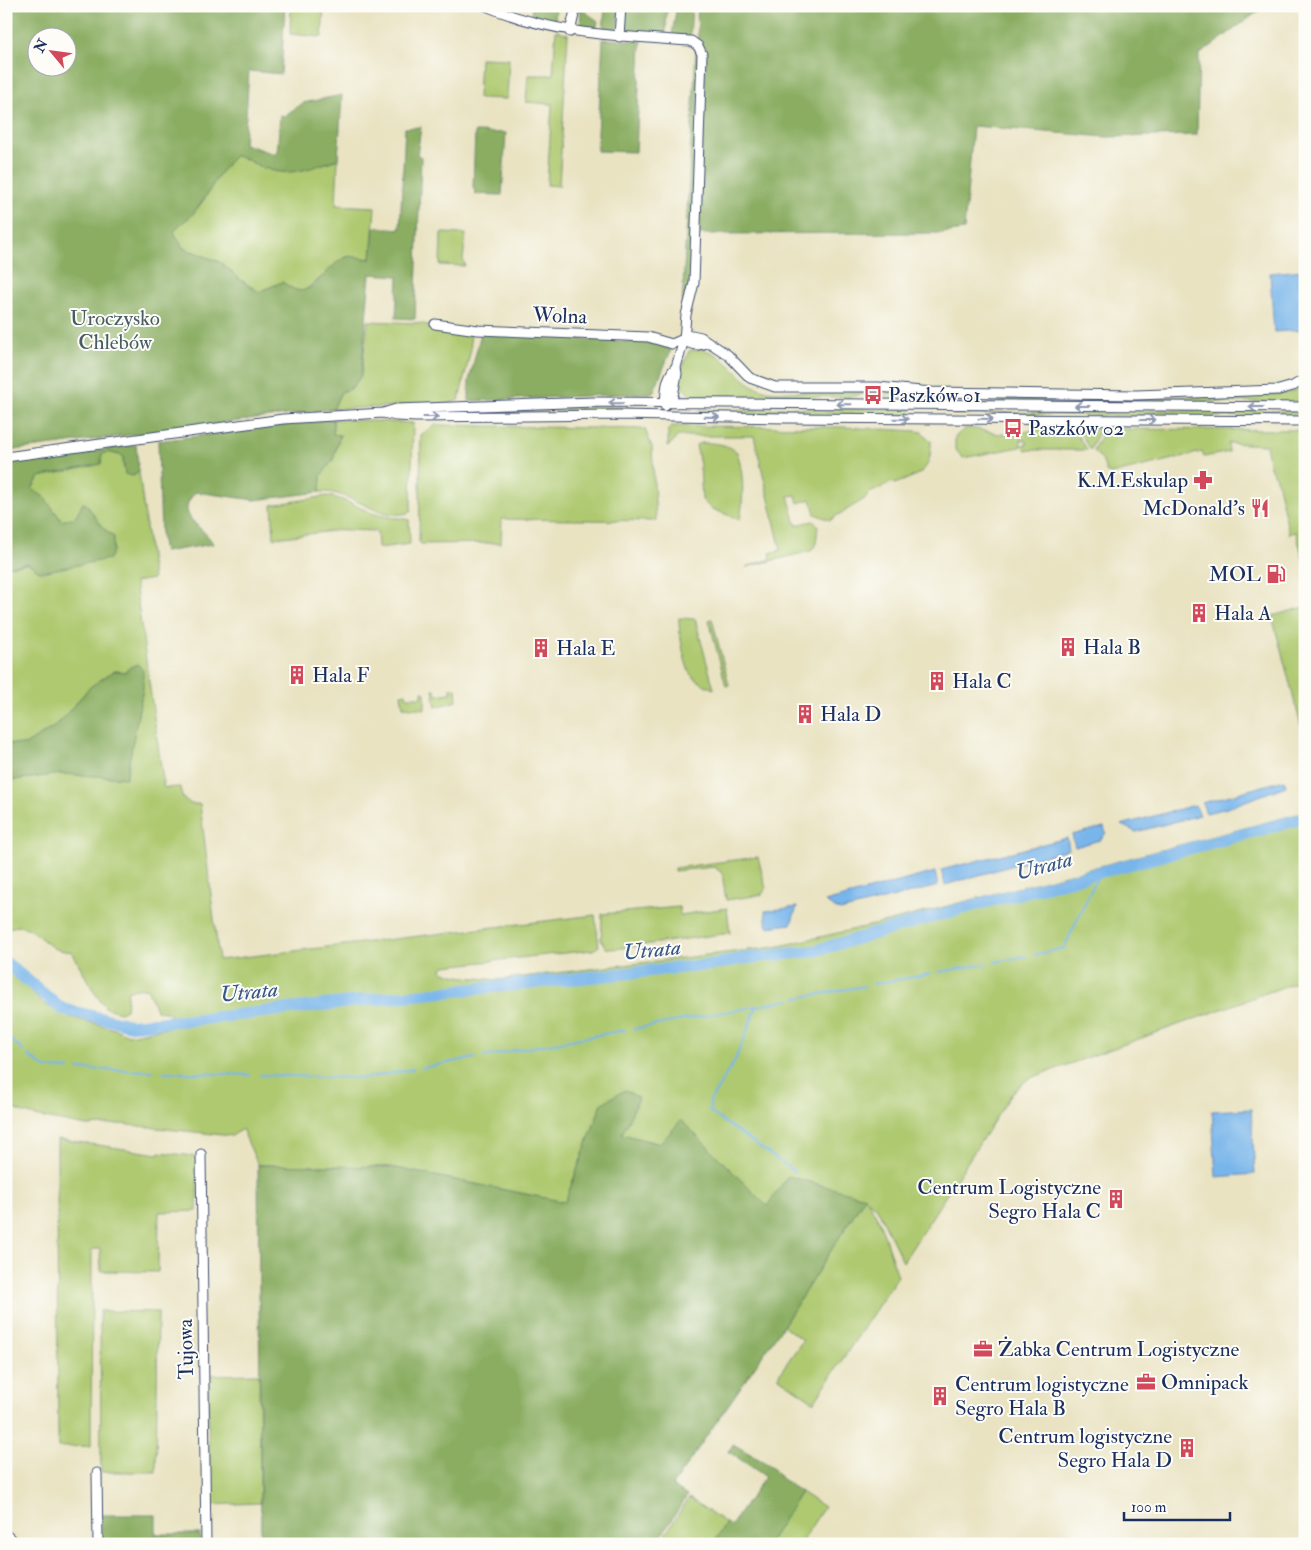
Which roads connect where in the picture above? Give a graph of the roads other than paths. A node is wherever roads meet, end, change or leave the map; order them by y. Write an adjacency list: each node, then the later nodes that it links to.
1 (486, 6): 4 (street)
2 (576, 6): 5 (street)
3 (621, 6): 6 (street)
4 (500, 9): 5 (street)
5 (570, 32): 6 (street)
6 (619, 37): 8 (street)
7 (435, 324): 8 (street, Wolna)
8 (684, 340): 9 (street, Wolna); 10 (street)
9 (1305, 379)
10 (665, 404): 11 (street, one-way to 10); 12 (street, one-way to 12); 13 (street)
11 (1305, 407)
12 (383, 413): 13 (street, one-way to 13); 15 (street)
13 (663, 416): 14 (street, one-way to 14)
14 (1305, 421)
15 (6, 457)
16 (201, 1154): 21 (street, Tujowa)
17 (97, 1473): 20 (street)
18 (6, 1535): 19 (street)
19 (17, 1544)
20 (98, 1544)
21 (206, 1544)

